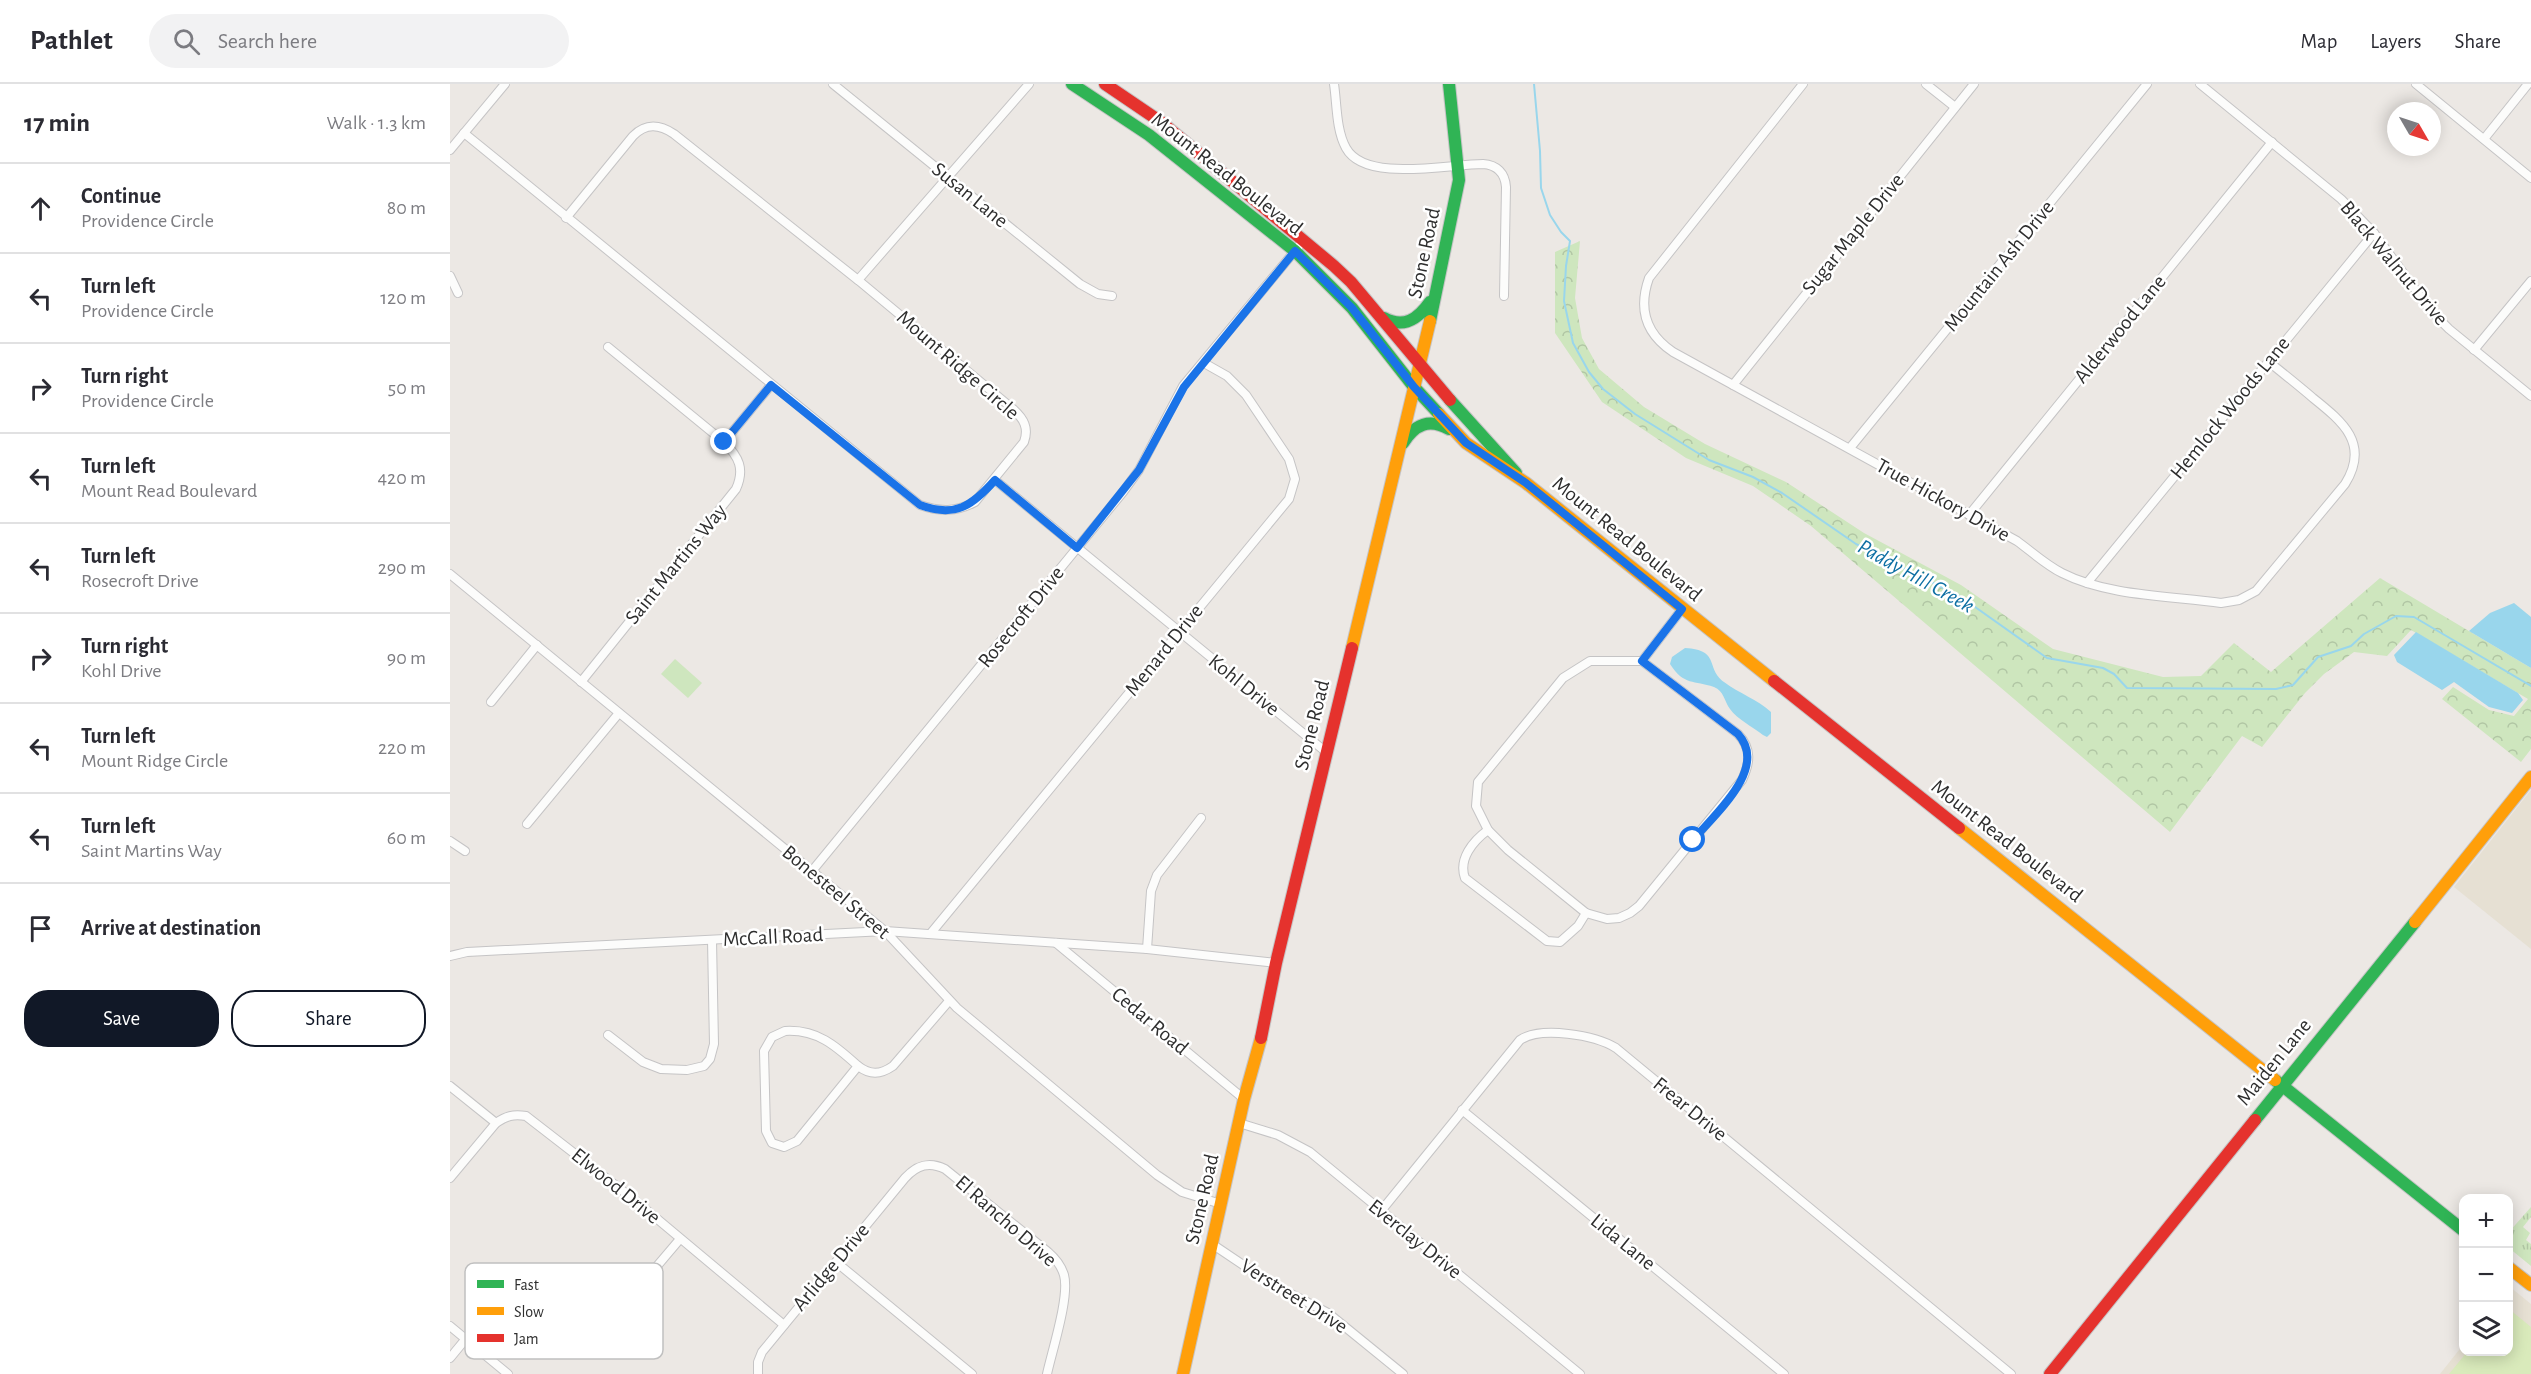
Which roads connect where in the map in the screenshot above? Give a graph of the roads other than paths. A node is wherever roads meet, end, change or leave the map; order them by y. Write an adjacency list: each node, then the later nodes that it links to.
1 (505, 84): 18 (street)
2 (833, 84): 23 (street, Susan Lane)
3 (1029, 84): 23 (street)
4 (1072, 84): 28 (main road, Mount Read Boulevard)
5 (1105, 84): 17 (main road, Mount Read Boulevard)
6 (1114, 84): 17 (main road)
7 (1334, 84): 22 (street)
8 (1449, 84): 22 (main road, Stone Road)
9 (1803, 84): 43 (street, True Hickory Drive)
10 (1926, 84): 16 (street)
11 (1974, 84): 16 (street, Sugar Maple Drive)
12 (2147, 84): 48 (street, Mountain Ash Drive)
13 (2200, 84): 20 (street, Black Walnut Drive)
14 (2416, 84): 19 (street)
15 (2528, 84): 19 (street)
16 (1955, 107): 43 (street, Sugar Maple Drive)
17 (1144, 109): 27 (main road, Mount Read Boulevard)
18 (464, 133): 21 (street); 25 (street, Mount Ridge Circle)
19 (2484, 139): 24 (street)
20 (2272, 142): 26 (street, Black Walnut Drive); 52 (street, Alderwood Lane)
21 (450, 150)
22 (1459, 164): 33 (main road, Stone Road); 35 (street)
23 (948, 177): 30 (street); 34 (street, Susan Lane)
24 (2531, 178)
25 (566, 218): 30 (street, Mount Ridge Circle); 42 (street, Mount Ridge Circle)
26 (2374, 234): 38 (street, Black Walnut Drive); 39 (street, Hemlock Woods Lane)
27 (1304, 240): 28 (street, Rosecroft Drive); 36 (main road, Mount Read Boulevard)
28 (1295, 251): 40 (street, Rosecroft Drive); 44 (main road, Mount Read Boulevard)
29 (450, 276): 32 (street)
30 (858, 280): 50 (street, Mount Ridge Circle)
31 (2531, 281): 38 (street)
32 (458, 293)
33 (1435, 294): 36 (main road); 41 (main road, Stone Road)
34 (1112, 296)
35 (1504, 296)
36 (1375, 312): 41 (main road, Mount Read Boulevard)
37 (608, 347): 47 (street, Saint Martins Way)
38 (2474, 350): 45 (street, Black Walnut Drive)
39 (2269, 362): 55 (street, Hemlock Woods Lane); 55 (street, True Hickory Drive)
40 (1204, 363): 53 (street, Rosecroft Drive); 57 (street, Menard Drive)
41 (1420, 367): 44 (main road, Stone Road); 51 (main road, Mount Read Boulevard)
42 (771, 385): 47 (street); 50 (street, Mount Ridge Circle)
43 (1733, 385): 48 (street, True Hickory Drive)
44 (1414, 387): 46 (main road, Mount Read Boulevard); 49 (main road, Stone Road)
45 (2531, 396)
46 (1459, 435): 49 (main road); 51 (main road, Mount Read Boulevard)
47 (724, 442): 60 (street, Saint Martins Way)
48 (1850, 448): 52 (street, True Hickory Drive)
49 (1398, 452): 63 (main road, Stone Road)
50 (995, 480): 53 (street, Kohl Drive)
51 (1526, 483): 56 (main road, Mount Read Boulevard)
52 (1969, 515): 55 (street, True Hickory Drive)
53 (1077, 548): 57 (street, Kohl Drive); 70 (street, Rosecroft Drive)
54 (450, 574): 58 (street, Bonesteel Street)
55 (2087, 583)
56 (1682, 609): 59 (street); 82 (main road, Mount Read Boulevard)
57 (1179, 632): 63 (street, Kohl Drive); 73 (street, Menard Drive)
58 (537, 645): 60 (street, Bonesteel Street); 61 (street)
59 (1642, 661): 67 (street); 71 (street)
60 (581, 682): 62 (street, Bonesteel Street)
61 (491, 702)
62 (619, 713): 66 (street); 70 (street, Bonesteel Street)
63 (1326, 752): 78 (main road, Stone Road)
64 (2531, 777): 82 (main road, Maiden Lane)
65 (1201, 818): 76 (street)
66 (526, 825)
67 (1488, 830): 71 (street); 71 (street)
68 (450, 841): 69 (street)
69 (465, 851)
70 (812, 872): 72 (street, Bonesteel Street)
71 (1586, 913)
72 (885, 932): 73 (street, McCall Road); 74 (street, McCall Road); 79 (street, Bonesteel Street)
73 (931, 933): 75 (street, McCall Road)
74 (712, 940): 77 (street, McCall Road); 80 (street)
75 (1055, 942): 76 (street, McCall Road); 84 (street, Cedar Road)
76 (1147, 949): 78 (street, McCall Road)
77 (450, 956)
78 (1276, 963): 84 (main road, Stone Road)
79 (949, 1001): 81 (street); 90 (street, Bonesteel Street)
80 (608, 1035)
81 (858, 1066): 81 (street)
82 (2282, 1084): 92 (main road, Mount Read Boulevard); 114 (main road, Maiden Lane)
83 (450, 1086): 87 (street)
84 (1244, 1099): 86 (main road, Stone Road)
85 (1462, 1110): 91 (street, Frear Drive); 112 (street, Lida Lane); 113 (street, Frear Drive)
86 (1239, 1122): 90 (main road, Stone Road); 91 (street, Everclay Drive)
87 (496, 1123): 89 (street); 93 (street, Elwood Drive)
88 (917, 1167): 95 (street, Arlidge Drive); 108 (street, El Rancho Drive)
89 (450, 1178)
90 (1221, 1204): 94 (main road, Stone Road)
91 (1381, 1211): 111 (street, Everclay Drive)
92 (2459, 1228)
93 (680, 1239): 96 (street); 99 (street, Elwood Drive)
94 (1212, 1244): 109 (main road, Stone Road); 110 (street, Verstreet Drive)
95 (836, 1262): 99 (street, Arlidge Drive); 107 (street)
96 (660, 1263)
97 (2513, 1271): 98 (main road)
98 (2531, 1285)
99 (784, 1325): 106 (street, Arlidge Drive)
100 (450, 1326): 101 (street)
101 (465, 1338)
102 (465, 1340): 103 (street)
103 (450, 1358)
104 (490, 1359): 105 (street)
105 (508, 1374)
106 (758, 1374)
107 (972, 1374)
108 (1047, 1374)
109 (1183, 1374)
110 (1403, 1374)
111 (1580, 1374)
112 (1784, 1374)
113 (2011, 1374)
114 (2050, 1374)

